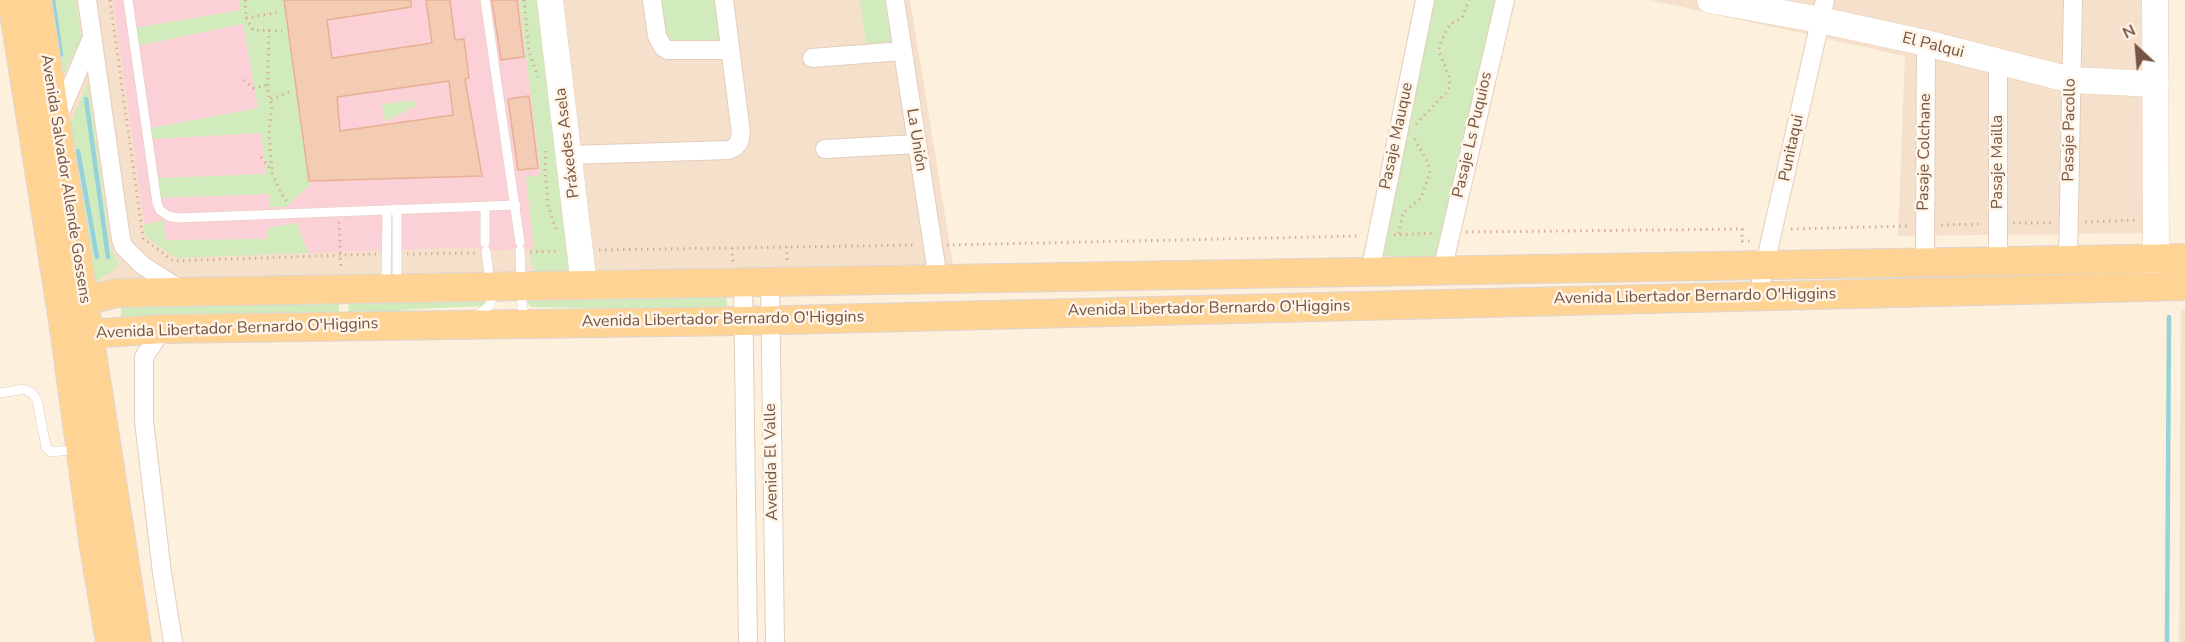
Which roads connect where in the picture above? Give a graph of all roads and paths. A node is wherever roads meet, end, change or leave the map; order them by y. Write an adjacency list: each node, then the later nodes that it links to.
1 (12, 0): 72 (main road, Avenida Salvador Allende Gossens)
2 (37, 0): 35 (main road, Avenida Salvador Allende Gossens)
3 (87, 0): 23 (street)
4 (110, 0): 51 (path)
5 (128, 0): 46 (lane)
6 (245, 0): 20 (path)
7 (485, 0): 41 (lane)
8 (550, 0): 38 (street, Práxedes Asela)
9 (652, 0): 25 (street)
10 (724, 0): 25 (street)
11 (895, 0): 26 (street, La Unión)
12 (1425, 0): 50 (street, Pasaje Mauque)
13 (1469, 0): 49 (path)
14 (1505, 0): 48 (street, Pasaje Ls Puquios)
15 (1710, 0): 18 (street, El Palqui)
16 (2073, 0): 30 (street, Pasaje Pacollo)
17 (2155, 0): 31 (street)
18 (1822, 10): 24 (street, El Palqui); 59 (street, Punitaqui)
19 (279, 12): 20 (path)
20 (246, 18): 21 (path)
21 (269, 30): 22 (path); 32 (path)
22 (282, 31)
23 (92, 39): 35 (street); 69 (street)
24 (1926, 43): 28 (street, El Palqui); 58 (street, Pasaje Colchane)
25 (730, 50): 38 (street)
26 (902, 51): 27 (street); 36 (street, La Unión)
27 (812, 58)
28 (1998, 63): 30 (street, El Palqui); 57 (street, Pasaje Mailla)
29 (244, 80): 32 (path)
30 (2071, 80): 31 (street, El Palqui); 56 (street, Pasaje Pacollo)
31 (2156, 84): 62 (street)
32 (268, 85): 34 (path)
33 (289, 92): 34 (path)
34 (271, 99): 40 (path)
35 (55, 124): 71 (main road, Avenida Salvador Allende Gossens)
36 (917, 144): 37 (street); 52 (street, La Unión)
37 (825, 149)
38 (570, 155): 53 (street, Práxedes Asela)
39 (261, 157): 40 (path)
40 (272, 173): 43 (path)
41 (516, 205): 42 (lane); 67 (lane)
42 (485, 207): 44 (lane); 66 (lane)
43 (292, 209)
44 (397, 209): 45 (lane); 68 (lane)
45 (387, 210): 46 (lane); 68 (lane)
46 (339, 212): 54 (path)
47 (1742, 229): 48 (path)
48 (1450, 232): 49 (path); 60 (street, Pasaje Ls Puquios)
49 (1399, 234): 50 (path)
50 (1377, 235): 52 (path); 61 (street, Pasaje Mauque)
51 (143, 238)
52 (932, 245): 53 (path); 63 (street, La Unión)
53 (581, 250): 65 (street, Práxedes Asela)
54 (340, 251)
55 (2185, 258): 62 (main road, Avenida Libertador Bernardo O'Higgins)
56 (2068, 260): 57 (main road, Avenida Libertador Bernardo O'Higgins); 62 (main road, Avenida Libertador Bernardo O'Higgins)
57 (1998, 261): 58 (main road, Avenida Libertador Bernardo O'Higgins)
58 (1925, 262): 59 (main road, Avenida Libertador Bernardo O'Higgins)
59 (1775, 265): 60 (main road, Avenida Libertador Bernardo O'Higgins); 70 (main road)
60 (1442, 271): 61 (main road, Avenida Libertador Bernardo O'Higgins)
61 (1370, 272): 63 (main road, Avenida Libertador Bernardo O'Higgins)
62 (2167, 276): 70 (main road, Avenida Libertador Bernardo O'Higgins)
63 (938, 279): 64 (main road, Avenida Libertador Bernardo O'Higgins)
64 (756, 282): 65 (main road, Avenida Libertador Bernardo O'Higgins); 73 (street, Avenida El Valle); 73 (street, Avenida El Valle)
65 (584, 285): 67 (main road, Avenida Libertador Bernardo O'Higgins)
66 (490, 287): 67 (main road, Avenida Libertador Bernardo O'Higgins); 68 (main road, Avenida Libertador Bernardo O'Higgins); 74 (lane)
67 (520, 287): 75 (lane)
68 (391, 288): 69 (main road, Avenida Libertador Bernardo O'Higgins)
69 (185, 292): 71 (main road, Avenida Libertador Bernardo O'Higgins)
70 (1771, 295): 73 (main road, Avenida Libertador Bernardo O'Higgins)
71 (84, 301): 72 (main road, Avenida Libertador Bernardo O'Higgins); 77 (main road, Avenida Salvador Allende Gossens)
72 (63, 321): 77 (main road, Avenida Libertador Bernardo O'Higgins); 79 (main road, Avenida Salvador Allende Gossens)
73 (757, 321): 75 (main road, Avenida Libertador Bernardo O'Higgins); 83 (street, Avenida El Valle); 84 (street, Avenida El Valle)
74 (458, 323): 75 (main road, Avenida Libertador Bernardo O'Higgins); 76 (main road, Avenida Libertador Bernardo O'Higgins)
75 (530, 323)
76 (163, 329): 77 (main road, Avenida Libertador Bernardo O'Higgins); 82 (street)
77 (89, 334): 81 (main road, Avenida Salvador Allende Gossens)
78 (0, 393): 79 (lane)
79 (81, 448): 80 (main road, Avenida Salvador Allende Gossens)
80 (110, 642)
81 (137, 642)
82 (173, 642)
83 (748, 642)
84 (775, 642)

